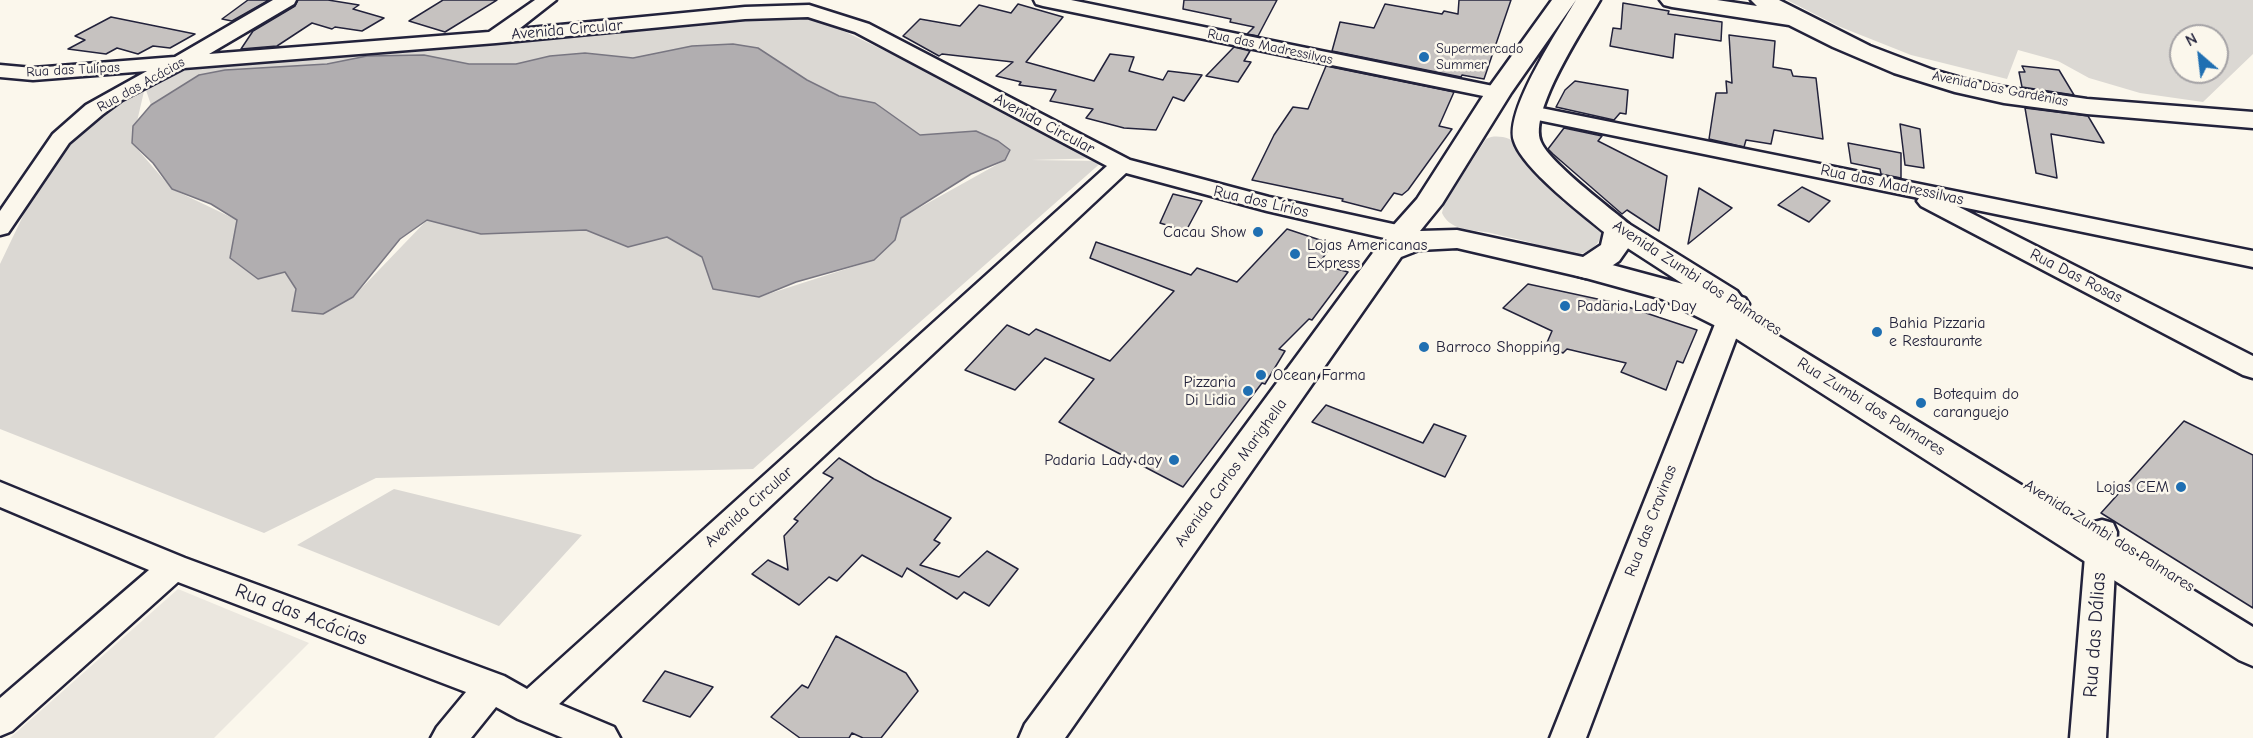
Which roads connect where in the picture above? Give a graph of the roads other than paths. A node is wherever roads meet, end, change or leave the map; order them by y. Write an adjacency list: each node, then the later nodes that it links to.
1 (287, 0): 11 (street, Rua das Acácias)
2 (547, 0): 10 (street)
3 (1043, 0): 13 (street, Rua das Madressilvas)
4 (1564, 0): 13 (main road, Avenida Carlos Marighella)
5 (1588, 0): 15 (main road)
6 (1672, 0): 9 (main road, Avenida Das Gardênias)
7 (1763, 0): 9 (main road, Avenida Das Gardênias)
8 (816, 6): 10 (street, Avenida Circular); 17 (street, Avenida Circular)
9 (1794, 19): 14 (main road, Avenida Das Gardênias)
10 (495, 37): 11 (street, Avenida Circular)
11 (181, 62): 12 (street, Rua das Tulípas); 20 (street, Rua das Acácias)
12 (0, 71)
13 (1498, 93): 16 (main road, Avenida Carlos Marighella)
14 (2253, 120)
15 (1528, 124): 16 (main road); 18 (street, Rua das Madressilvas); 21 (main road, Avenida Zumbi dos Palmares)
16 (1476, 128): 19 (main road, Avenida Carlos Marighella)
17 (1122, 165): 23 (street, Rua dos Lírios); 34 (street, Avenida Circular)
18 (1898, 186): 24 (street, Rua das Madressilvas); 27 (street, Rua Das Rosas)
19 (1428, 204): 22 (main road); 23 (main road, Avenida Carlos Marighella)
20 (0, 228)
21 (1619, 230): 25 (main road); 26 (main road, Avenida Zumbi dos Palmares)
22 (1457, 239): 23 (main road, Rua Zumbi dos Palmares); 25 (main road, Rua Zumbi dos Palmares)
23 (1397, 242): 38 (main road, Avenida Carlos Marighella)
24 (2253, 259)
25 (1586, 268): 26 (main road, Rua Zumbi dos Palmares)
26 (1733, 312): 29 (main road, Rua Zumbi dos Palmares); 39 (street, Rua das Cravinas)
27 (2253, 368)
28 (0, 494): 30 (street, Rua das Acácias)
29 (2101, 542): 31 (main road, Avenida Zumbi dos Palmares); 32 (main road, Rua Zumbi dos Palmares); 40 (street, Rua das Dálias)
30 (174, 567): 33 (street, Rua das Acácias); 35 (street)
31 (2253, 625)
32 (2253, 648)
33 (492, 687): 34 (street, Rua das Acácias); 36 (street)
34 (530, 708): 37 (street, Rua das Acácias)
35 (0, 720)
36 (449, 738)
37 (602, 738)
38 (1040, 738)
39 (1568, 738)
40 (2088, 738)

